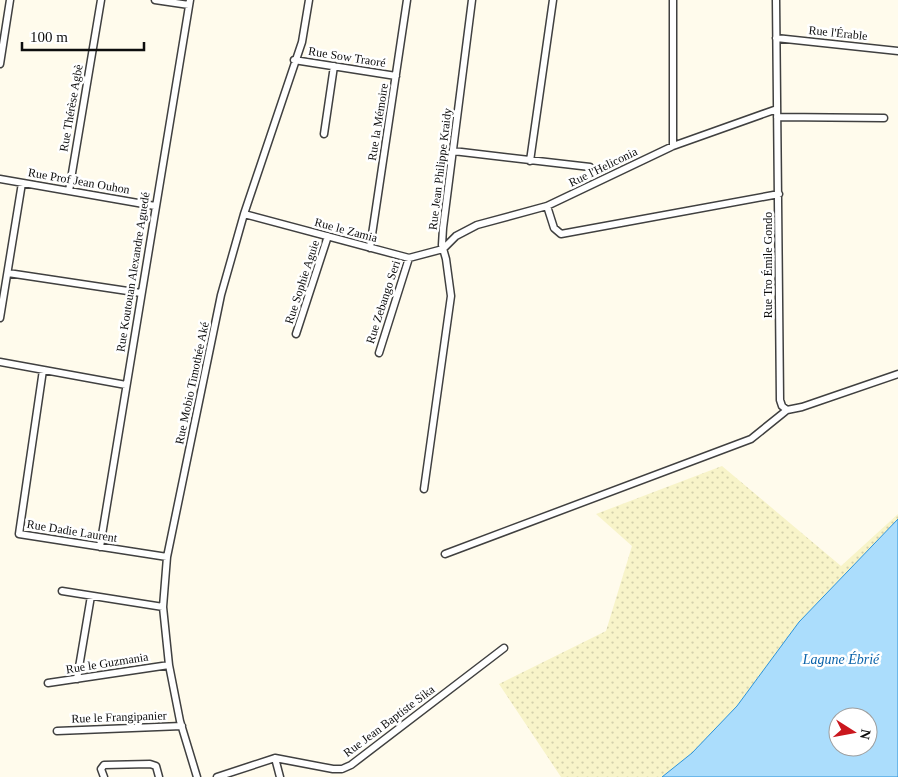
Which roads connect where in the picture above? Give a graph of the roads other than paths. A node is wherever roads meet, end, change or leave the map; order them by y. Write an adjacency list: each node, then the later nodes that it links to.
1 (10, 0): 14 (street)
2 (101, 0): 26 (street, Rue Thérèse Agbè)
3 (154, 0): 10 (street)
4 (309, 0): 13 (street, Rue Mobio Timothée Aké)
5 (407, 0): 16 (street, Rue la Mémoire)
6 (472, 0): 21 (street, Rue Jean Philippe Kraidy)
7 (553, 0): 22 (street)
8 (673, 0): 20 (street)
9 (776, 0): 11 (street, Rue Tro Émile Gondo)
10 (190, 3): 28 (street, Rue Koutouan Alexandre Aguedé)
11 (776, 38): 12 (street, Rue l'Érable); 17 (street, Rue Tro Émile Gondo)
12 (898, 51)
13 (294, 60): 15 (street, Rue Sow Traoré); 30 (street, Rue Mobio Timothée Aké)
14 (0, 64)
15 (334, 66): 16 (street, Rue Sow Traoré); 19 (street)
16 (396, 76): 32 (street, Rue la Mémoire)
17 (777, 113): 18 (street); 20 (street, Rue l'Heliconia); 27 (street, Rue Tro Émile Gondo)
18 (884, 118)
19 (324, 134)
20 (673, 146): 29 (street, Rue l'Heliconia)
21 (453, 151): 22 (street, Rue l'Heliconia); 33 (street, Rue Jean Philippe Kraidy)
22 (530, 161): 23 (street, Rue l'Heliconia)
23 (590, 167)
24 (0, 179): 25 (street, Rue Prof Jean Ouhon)
25 (22, 183): 26 (street, Rue Prof Jean Ouhon); 35 (street)
26 (69, 191): 28 (street, Rue Prof Jean Ouhon)
27 (779, 194): 29 (street); 44 (street, Rue Tro Émile Gondo)
28 (155, 206): 36 (street, Rue Koutouan Alexandre Aguedé)
29 (547, 206): 33 (street, Rue l'Heliconia)
30 (244, 214): 31 (street, Rue le Zamia); 48 (street, Rue Mobio Timothée Aké)
31 (328, 236): 32 (street, Rue le Zamia); 38 (street, Rue Sophie Aguie)
32 (370, 248): 34 (street, Rue le Zamia)
33 (443, 249): 34 (street, Rue le Zamia); 45 (street, Rue Jean Philippe Kraidy)
34 (409, 258): 39 (street, Rue Zebango Seri)
35 (8, 273): 36 (street); 37 (street)
36 (141, 293): 43 (street, Rue Koutouan Alexandre Aguedé)
37 (0, 318)
38 (296, 334)
39 (379, 353)
40 (0, 362): 41 (street)
41 (44, 370): 43 (street); 46 (street, Rue Dadie Laurent)
42 (898, 374): 44 (street)
43 (126, 384): 46 (street, Rue Koutouan Alexandre Aguedé)
44 (787, 410): 47 (street)
45 (424, 490)
46 (100, 547): 48 (street, Rue Dadie Laurent)
47 (444, 554)
48 (167, 557): 51 (street, Rue Mobio Timothée Aké)
49 (62, 591): 50 (street)
50 (90, 596): 51 (street); 54 (street)
51 (163, 607): 53 (street, Rue Mobio Timothée Aké)
52 (504, 648): 58 (street, Rue Jean Baptiste Sika)
53 (169, 665): 54 (street, Rue le Guzmania); 56 (street, Rue Mobio Timothée Aké)
54 (77, 679): 55 (street, Rue le Guzmania)
55 (48, 683)
56 (182, 726): 57 (street, Rue le Frangipanier); 61 (street, Rue Mobio Timothée Aké)
57 (57, 731)
58 (275, 758): 62 (street, Rue Jean Baptiste Sika); 63 (street)
59 (104, 777): 60 (street)
60 (159, 777)
61 (197, 777)
62 (218, 777)
63 (280, 777)

